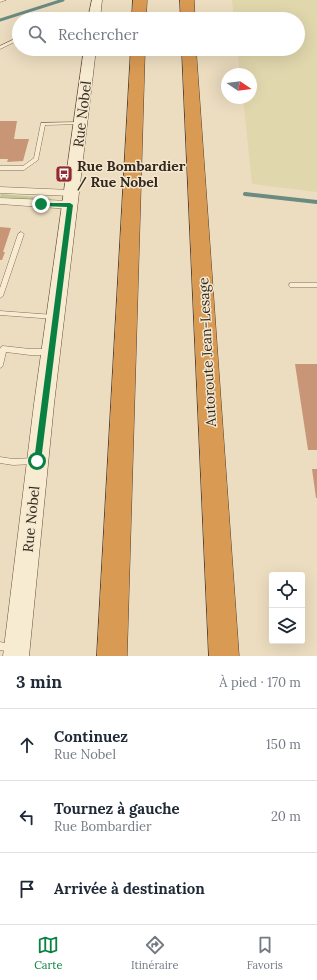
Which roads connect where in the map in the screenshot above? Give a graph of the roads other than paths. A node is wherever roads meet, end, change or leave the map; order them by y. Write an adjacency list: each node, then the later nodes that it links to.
1 (4, 0): 5 (lane)
2 (96, 0): 6 (street)
3 (140, 0): 7 (highway)
4 (186, 0): 8 (highway)
5 (0, 1)
6 (95, 12)
7 (139, 12)
8 (187, 12)
9 (12, 42): 10 (lane)
10 (0, 48)
11 (89, 56): 14 (street, Rue Nobel)
12 (138, 56): 31 (highway)
13 (189, 56): 32 (highway, Autoroute Jean-Lesage)
14 (81, 123): 15 (lane); 17 (street, Rue Nobel)
15 (0, 168)
16 (0, 190): 17 (street)
17 (71, 199): 18 (street); 24 (street, Rue Nobel)
18 (0, 201)
19 (21, 234): 22 (lane)
20 (292, 285): 21 (lane)
21 (317, 285)
22 (0, 296)
23 (0, 313): 24 (lane)
24 (56, 317): 26 (street, Rue Nobel)
25 (2, 348): 26 (lane); 27 (lane)
26 (51, 352): 29 (street, Rue Nobel)
27 (0, 365)
28 (0, 460): 29 (lane)
29 (37, 461): 30 (street, Rue Nobel)
30 (11, 650)
31 (112, 656)
32 (224, 656)

